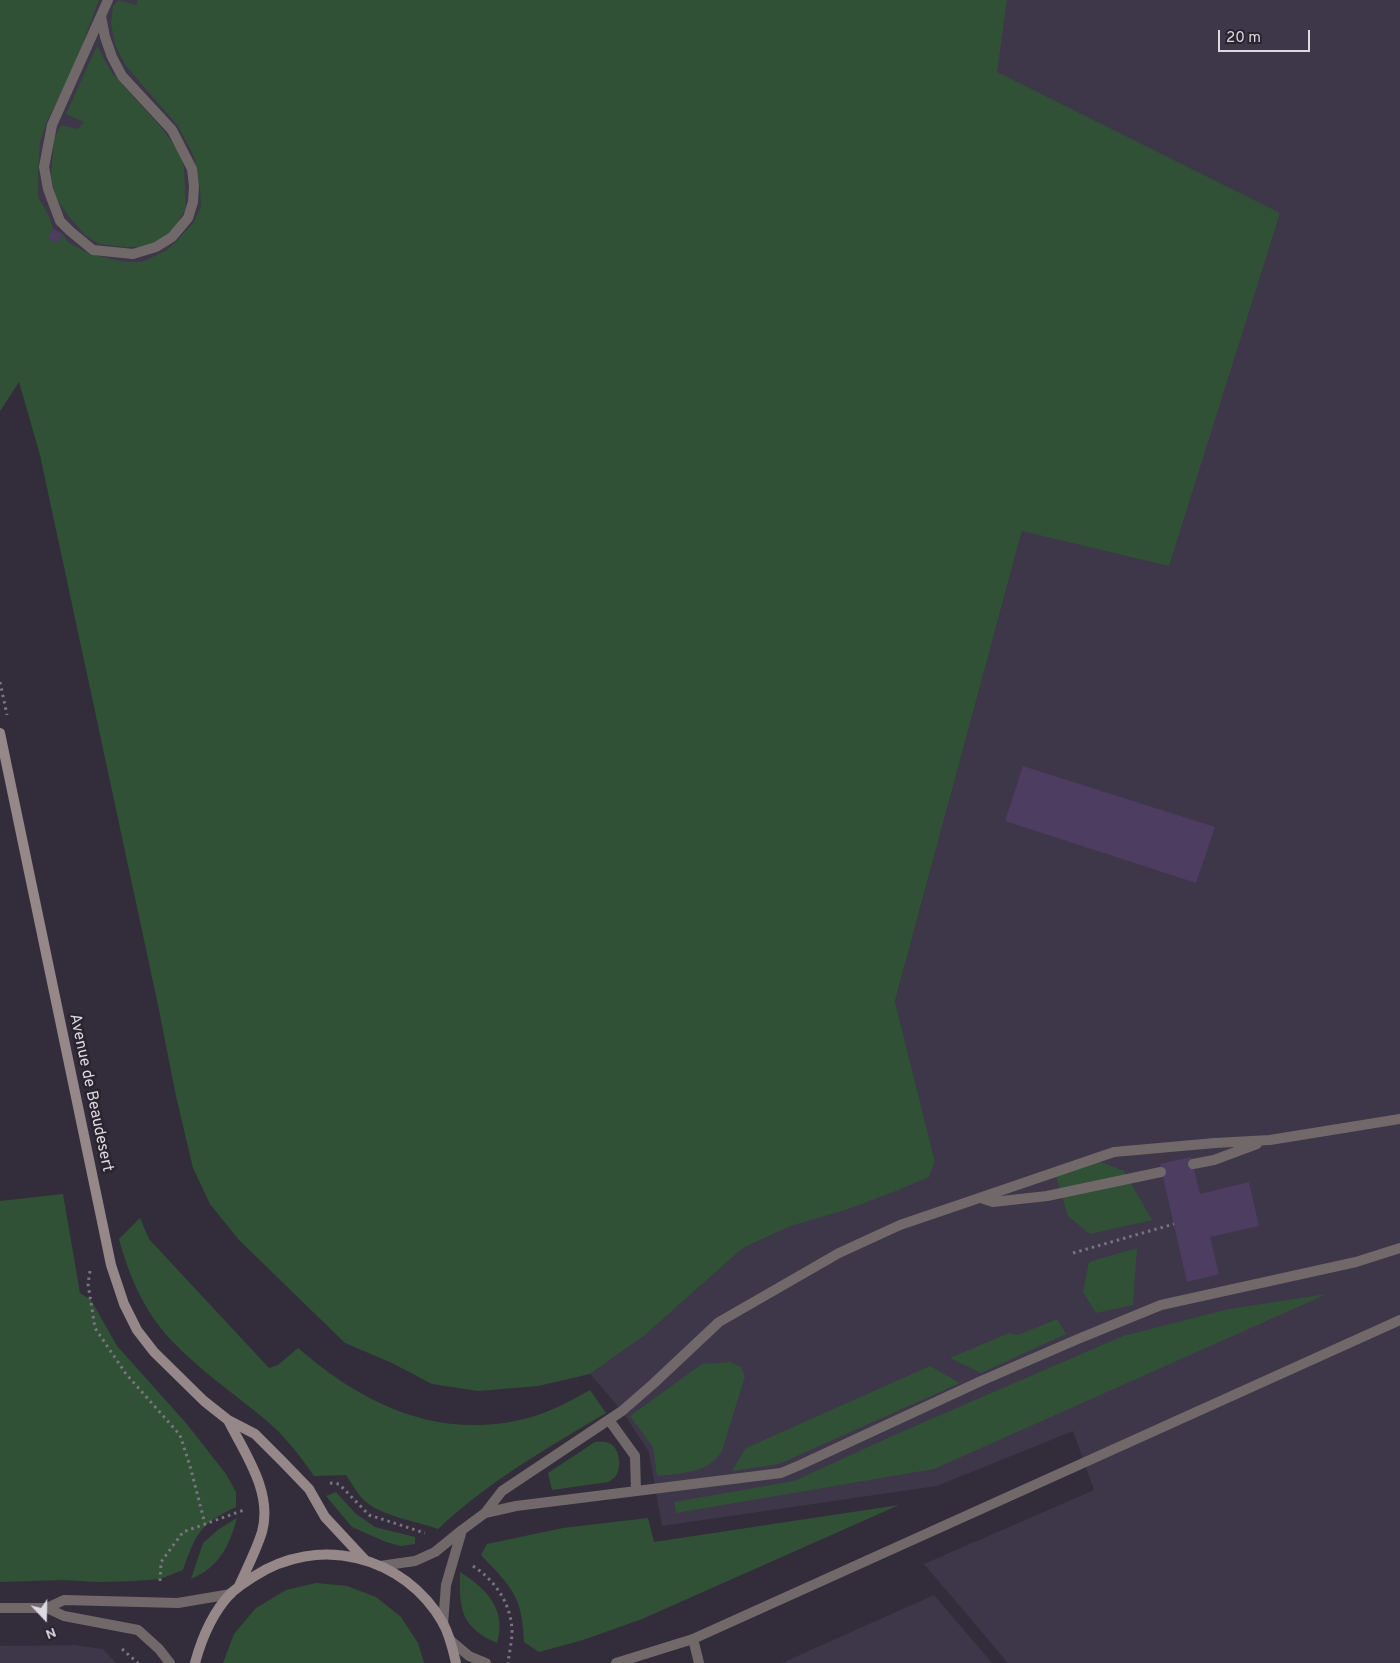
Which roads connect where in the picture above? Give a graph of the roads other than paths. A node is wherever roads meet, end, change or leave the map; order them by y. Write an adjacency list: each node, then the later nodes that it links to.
1 (108, 0): 2 (street)
2 (101, 16): 2 (street)
3 (0, 733): 11 (main road, Avenue de Beaudesert)
4 (1400, 1119): 5 (street)
5 (1270, 1140): 6 (street); 8 (street)
6 (1193, 1164)
7 (1162, 1172): 8 (street)
8 (982, 1198): 12 (street)
9 (1400, 1248): 13 (street)
10 (1400, 1320): 23 (street)
11 (228, 1420): 16 (main road); 18 (main road)
12 (609, 1420): 13 (street); 14 (street)
13 (636, 1491): 14 (street)
14 (485, 1513): 15 (street)
15 (462, 1530): 17 (street); 22 (street)
16 (365, 1560): 17 (main road); 18 (main road)
17 (380, 1566): 22 (main road)
18 (239, 1586): 19 (main road)
19 (231, 1594): 21 (street); 26 (main road)
20 (0, 1608): 21 (street)
21 (47, 1608): 25 (street)
22 (443, 1624): 24 (main road)
23 (693, 1639): 29 (street); 30 (street)
24 (450, 1640): 27 (main road); 28 (street)
25 (170, 1663)
26 (195, 1663)
27 (456, 1663)
28 (486, 1663)
29 (616, 1663)
30 (699, 1663)

